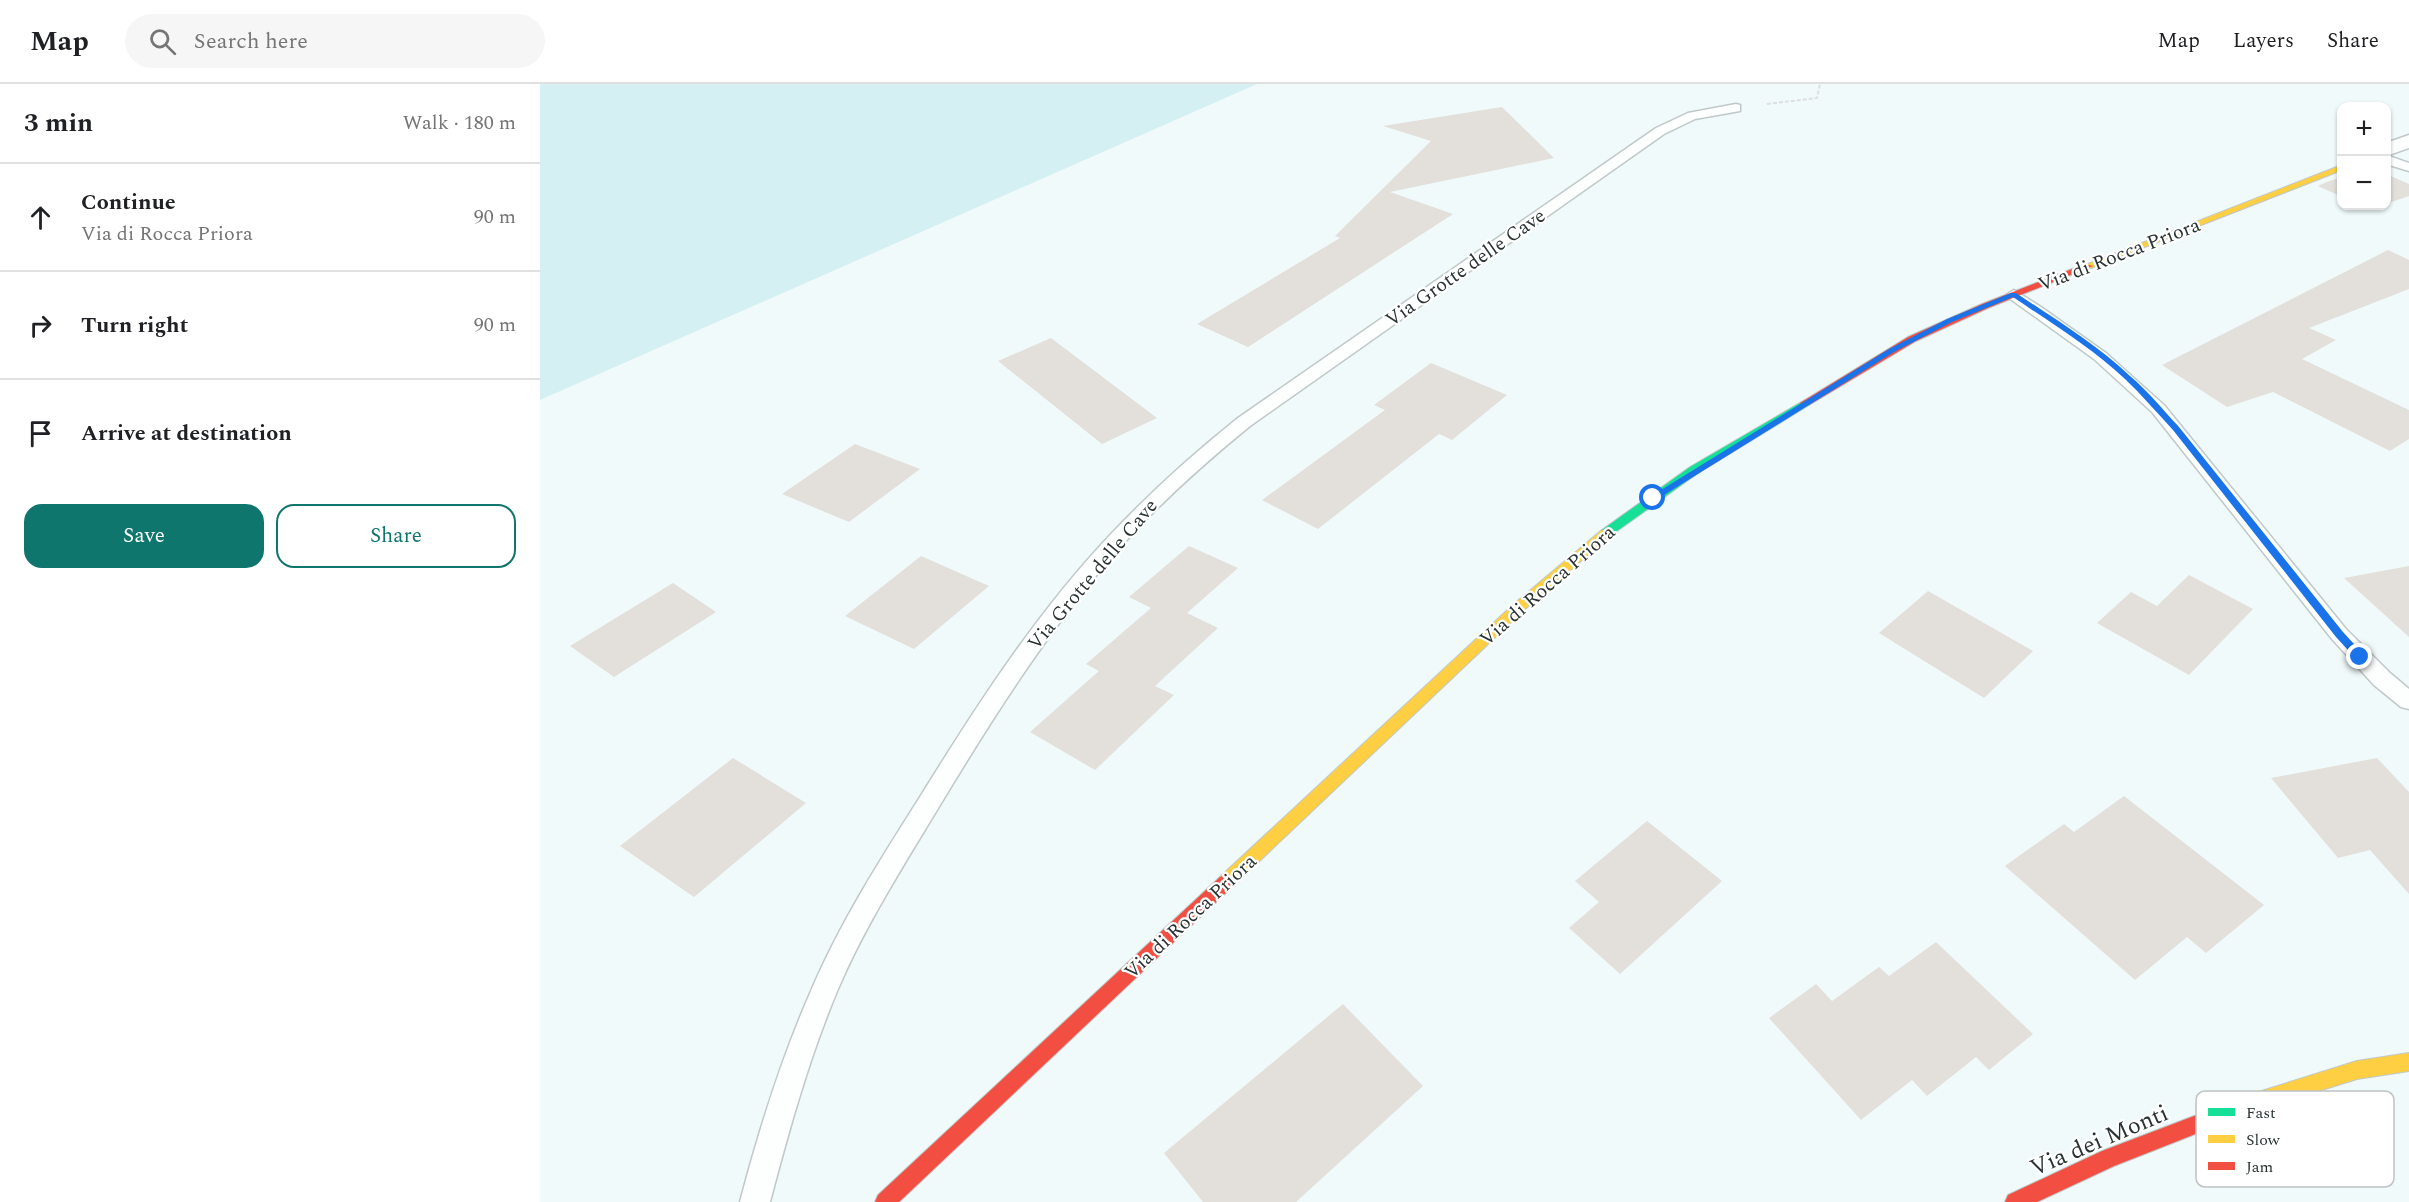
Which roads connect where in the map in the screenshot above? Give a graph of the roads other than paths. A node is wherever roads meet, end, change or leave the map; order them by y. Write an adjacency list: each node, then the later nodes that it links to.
1 (1736, 108): 12 (lane, Via Grotte delle Cave)
2 (2409, 141): 3 (street)
3 (2391, 148)
4 (2391, 161): 5 (lane)
5 (2409, 167)
6 (2337, 169): 7 (street, Via di Rocca Priora)
7 (2014, 294): 8 (lane); 13 (street, Via di Rocca Priora)
8 (2409, 701)
9 (2409, 1062): 10 (street, Via dei Monti)
10 (2290, 1091)
11 (2196, 1124): 14 (street, Via dei Monti)
12 (755, 1202)
13 (885, 1202)
14 (2014, 1202)

